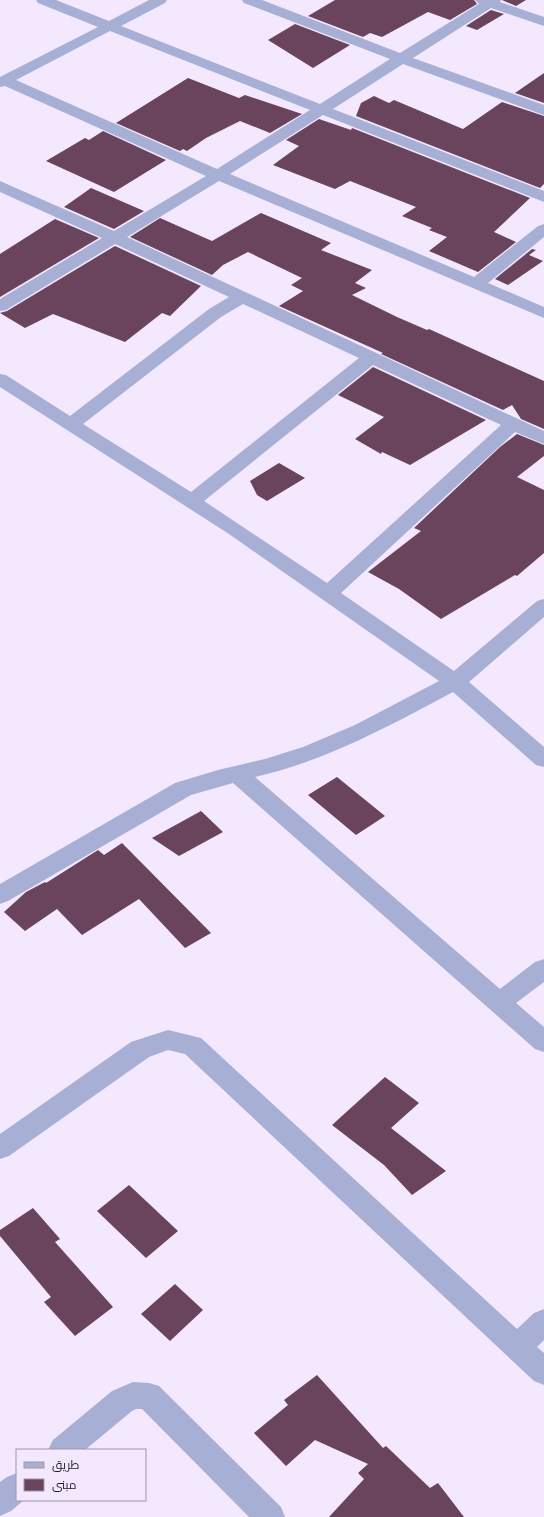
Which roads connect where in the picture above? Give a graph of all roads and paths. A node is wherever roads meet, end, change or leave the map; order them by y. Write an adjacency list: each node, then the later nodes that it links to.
1 (43, 0): 6 (street)
2 (160, 0): 6 (street)
3 (249, 0): 7 (street)
4 (489, 1): 5 (street); 7 (street)
5 (544, 22)
6 (110, 26): 8 (street); 9 (street)
7 (403, 59): 9 (street); 10 (street)
8 (2, 82): 11 (street)
9 (320, 109): 11 (street); 13 (street)
10 (544, 110)
11 (218, 175): 15 (street); 16 (street)
12 (2, 189): 15 (street)
13 (540, 192)
14 (544, 229): 16 (street)
15 (114, 237): 17 (street); 18 (street)
16 (476, 284): 19 (street)
17 (242, 297): 20 (street); 23 (street)
18 (0, 306)
19 (544, 313)
20 (371, 358): 22 (street); 25 (street)
21 (0, 379): 23 (street)
22 (513, 424): 24 (street); 26 (street)
23 (70, 425): 25 (street)
24 (544, 438)
25 (192, 502): 26 (street)
26 (327, 594): 28 (street)
27 (544, 606): 28 (street)
28 (454, 682): 29 (street); 30 (street)
29 (544, 759)
30 (237, 774): 31 (street); 33 (street)
31 (0, 895)
32 (544, 969): 33 (street)
33 (500, 1003): 34 (street)
34 (544, 1042)
35 (0, 1148): 37 (street)
36 (544, 1322): 37 (street)
37 (517, 1347): 38 (street)
38 (544, 1372)
39 (64, 1449): 42 (street)
40 (16, 1488): 41 (street)
41 (0, 1501)
42 (270, 1517)

